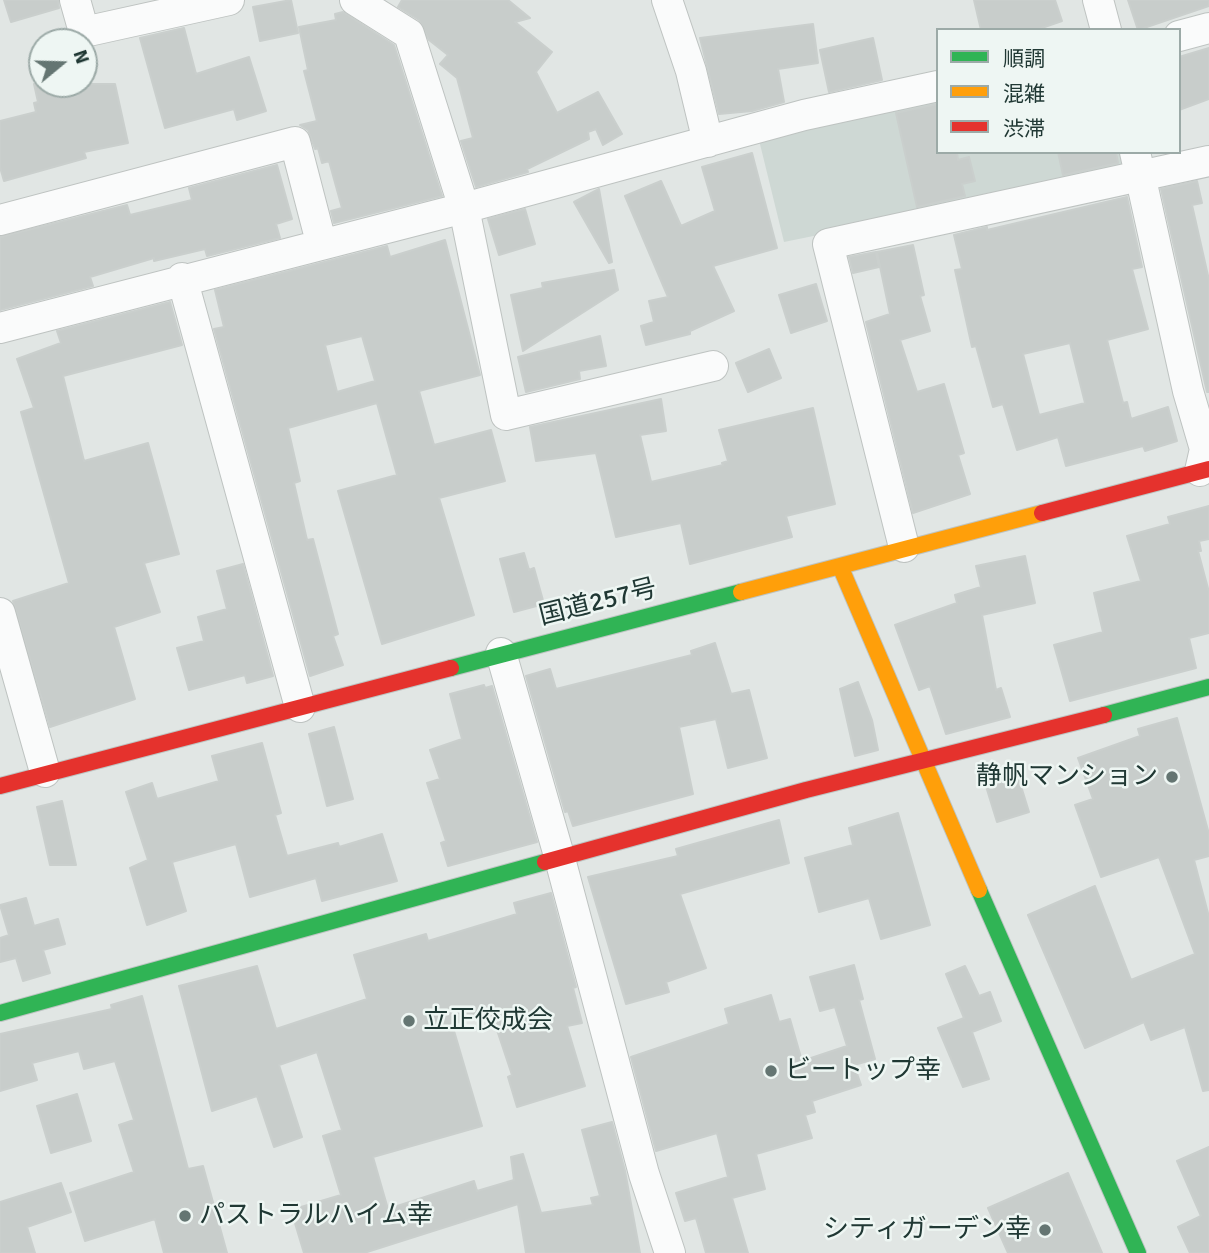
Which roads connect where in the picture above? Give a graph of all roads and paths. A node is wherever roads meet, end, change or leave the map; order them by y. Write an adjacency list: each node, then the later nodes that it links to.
1 (75, 0): 2 (street)
2 (229, 0)
3 (355, 0): 13 (street)
4 (667, 0): 10 (street)
5 (1098, 0): 6 (street)
6 (1105, 28)
7 (1209, 28): 8 (street)
8 (1181, 35)
9 (936, 86): 10 (street)
10 (708, 142): 13 (street)
11 (1209, 161): 12 (street)
12 (1137, 164): 19 (street); 20 (street)
13 (464, 208): 15 (street); 18 (street)
14 (0, 220): 15 (street)
15 (321, 242): 16 (street)
16 (182, 278): 17 (street); 25 (street)
17 (0, 328)
18 (713, 366)
19 (1205, 470): 20 (main road, 国道257号)
20 (904, 547): 21 (main road, 国道257号)
21 (840, 566): 23 (main road, 国道257号); 26 (main road)
22 (0, 613): 27 (street)
23 (500, 653): 25 (main road, 国道257号); 29 (street)
24 (1209, 687): 26 (main road)
25 (300, 707): 27 (main road, 国道257号)
26 (922, 761): 29 (main road); 32 (main road)
27 (45, 772): 28 (main road, 国道257号)
28 (0, 786)
29 (560, 859): 30 (main road); 31 (street)
30 (0, 1013)
31 (670, 1253)
32 (1139, 1253)

